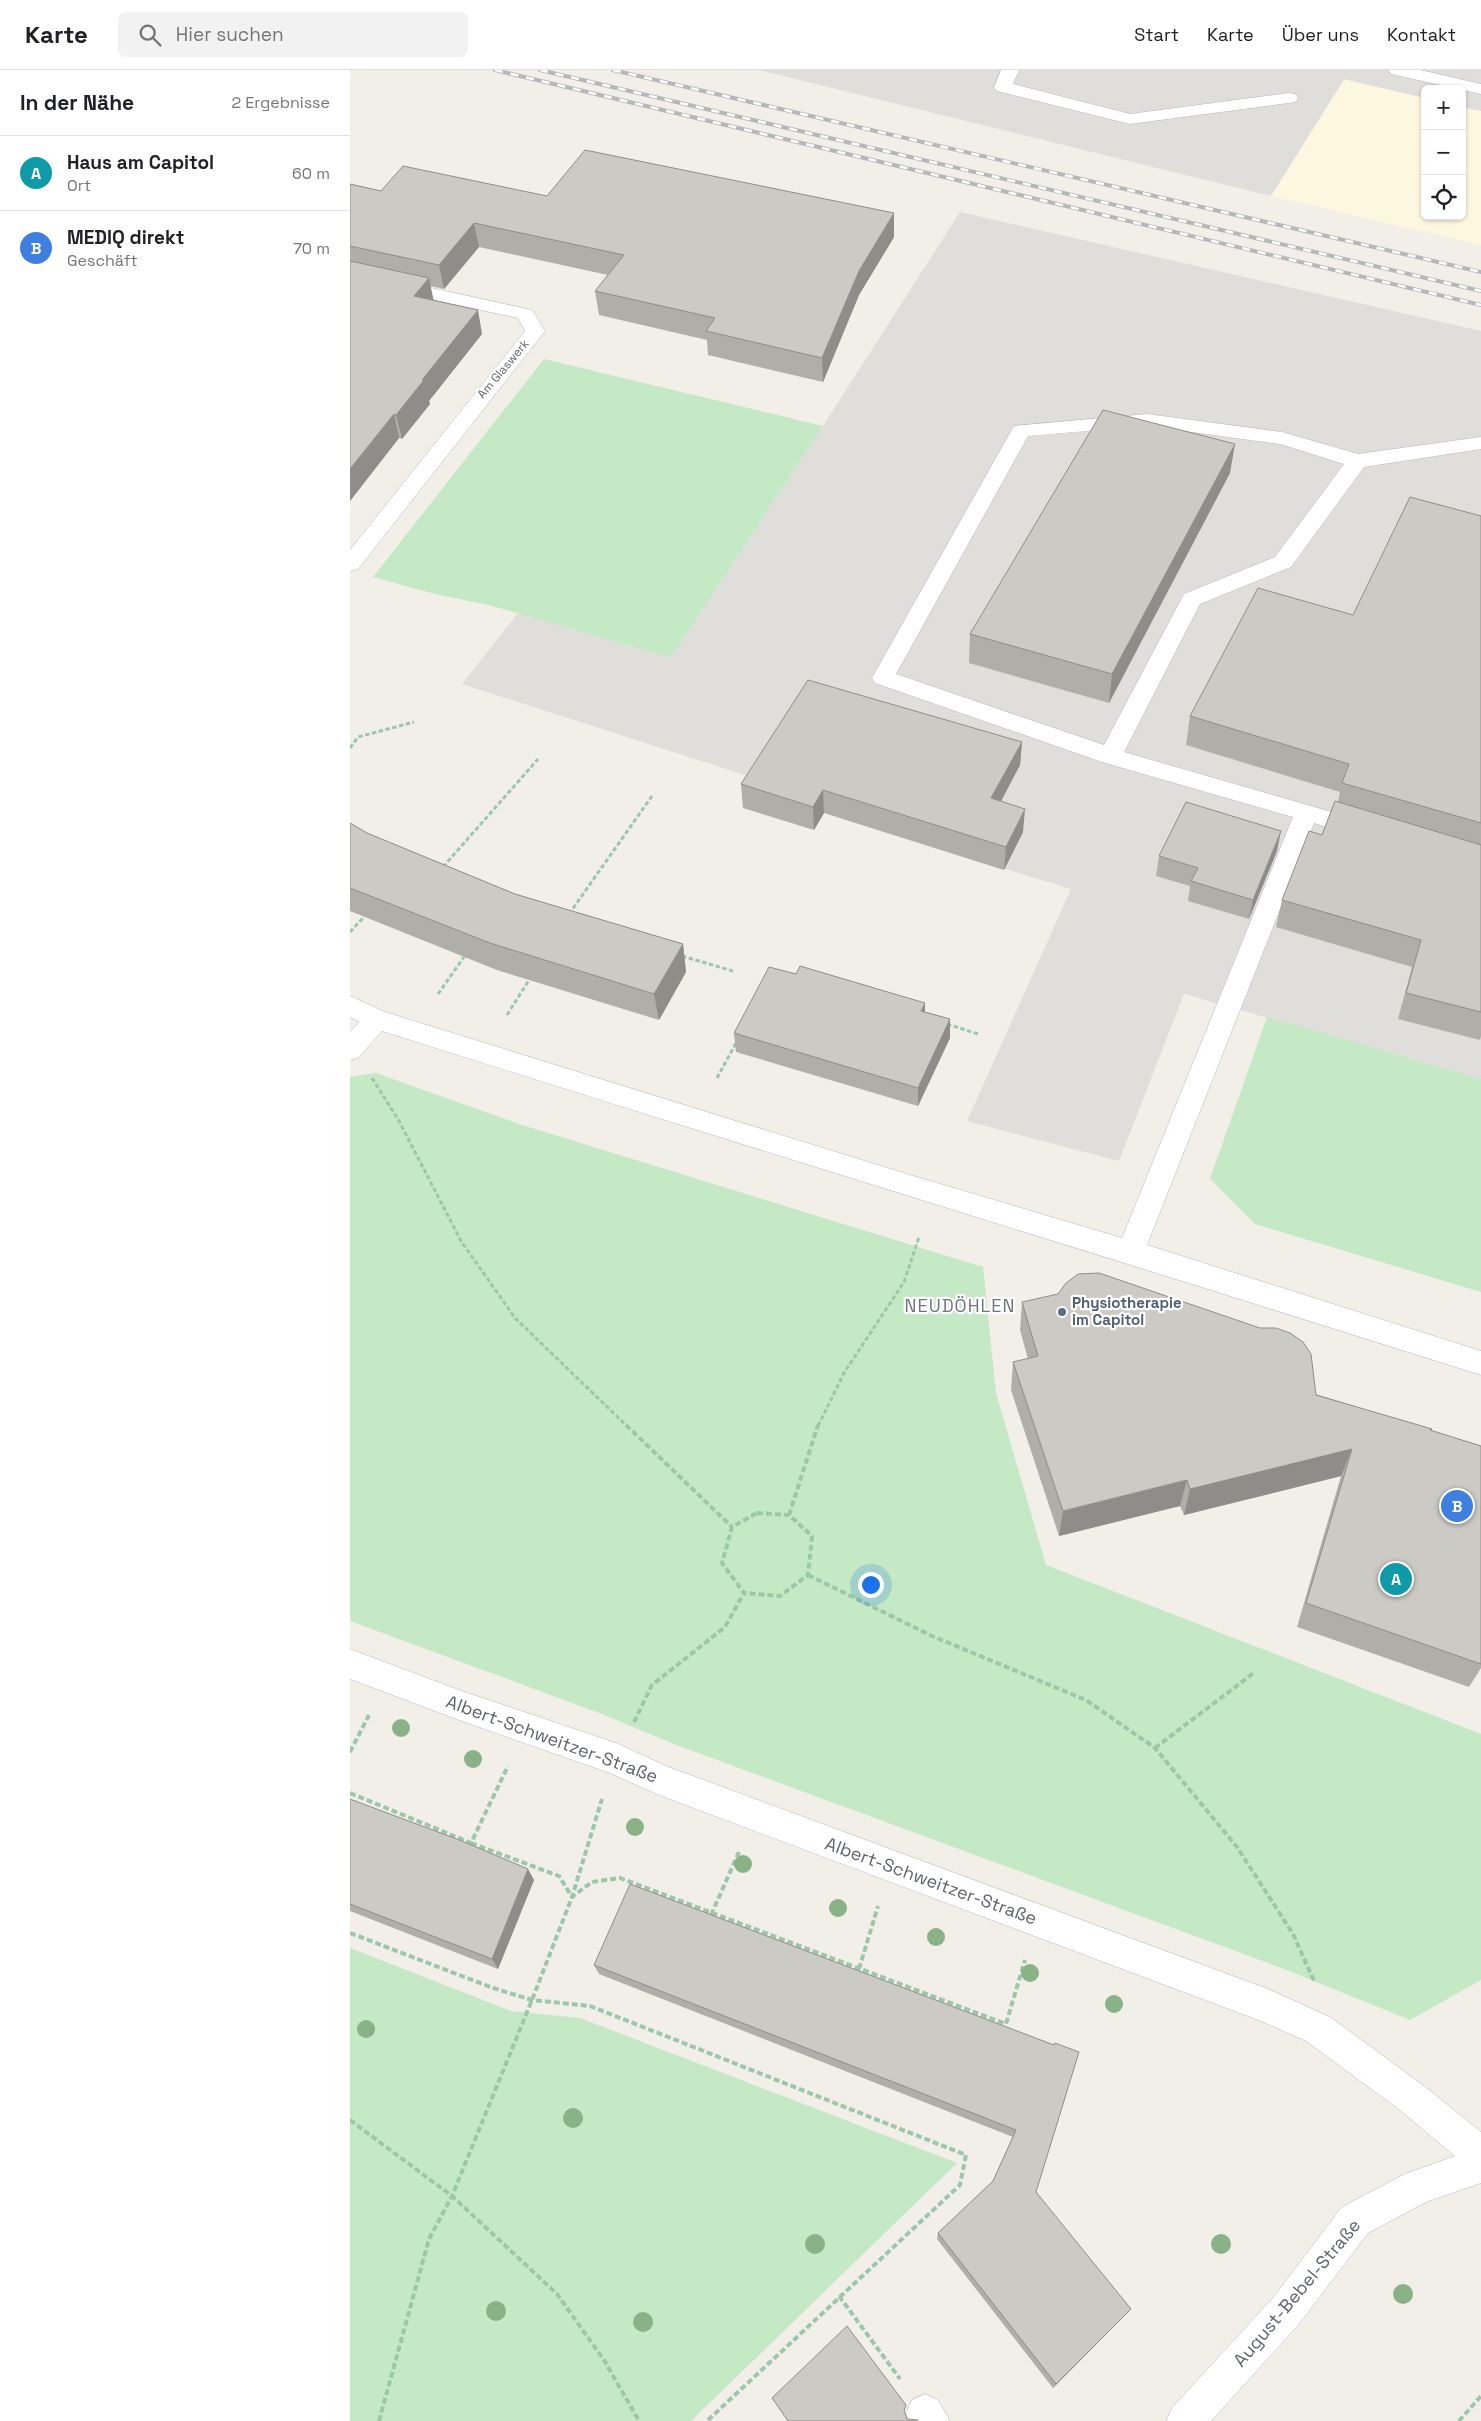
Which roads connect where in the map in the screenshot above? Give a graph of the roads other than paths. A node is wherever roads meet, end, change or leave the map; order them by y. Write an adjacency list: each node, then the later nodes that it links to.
1 (1010, 70): 4 (street)
2 (1397, 70): 3 (street)
3 (1481, 89)
4 (1289, 98)
5 (350, 276): 8 (street, Am Glaswerk)
6 (1481, 443): 7 (street)
7 (1356, 461): 9 (street); 9 (street)
8 (350, 564)
9 (1110, 756): 10 (street)
10 (1307, 812): 11 (street); 15 (street)
11 (1389, 837)
12 (350, 1006): 13 (street)
13 (377, 1019): 14 (street); 15 (street)
14 (350, 1050)
15 (1132, 1252): 16 (street)
16 (1481, 1363)
17 (350, 1664): 18 (street, Albert-Schweitzer-Straße)
18 (1481, 2154)
19 (1481, 2164): 20 (street, August-Bebel-Straße)
20 (1185, 2421)

